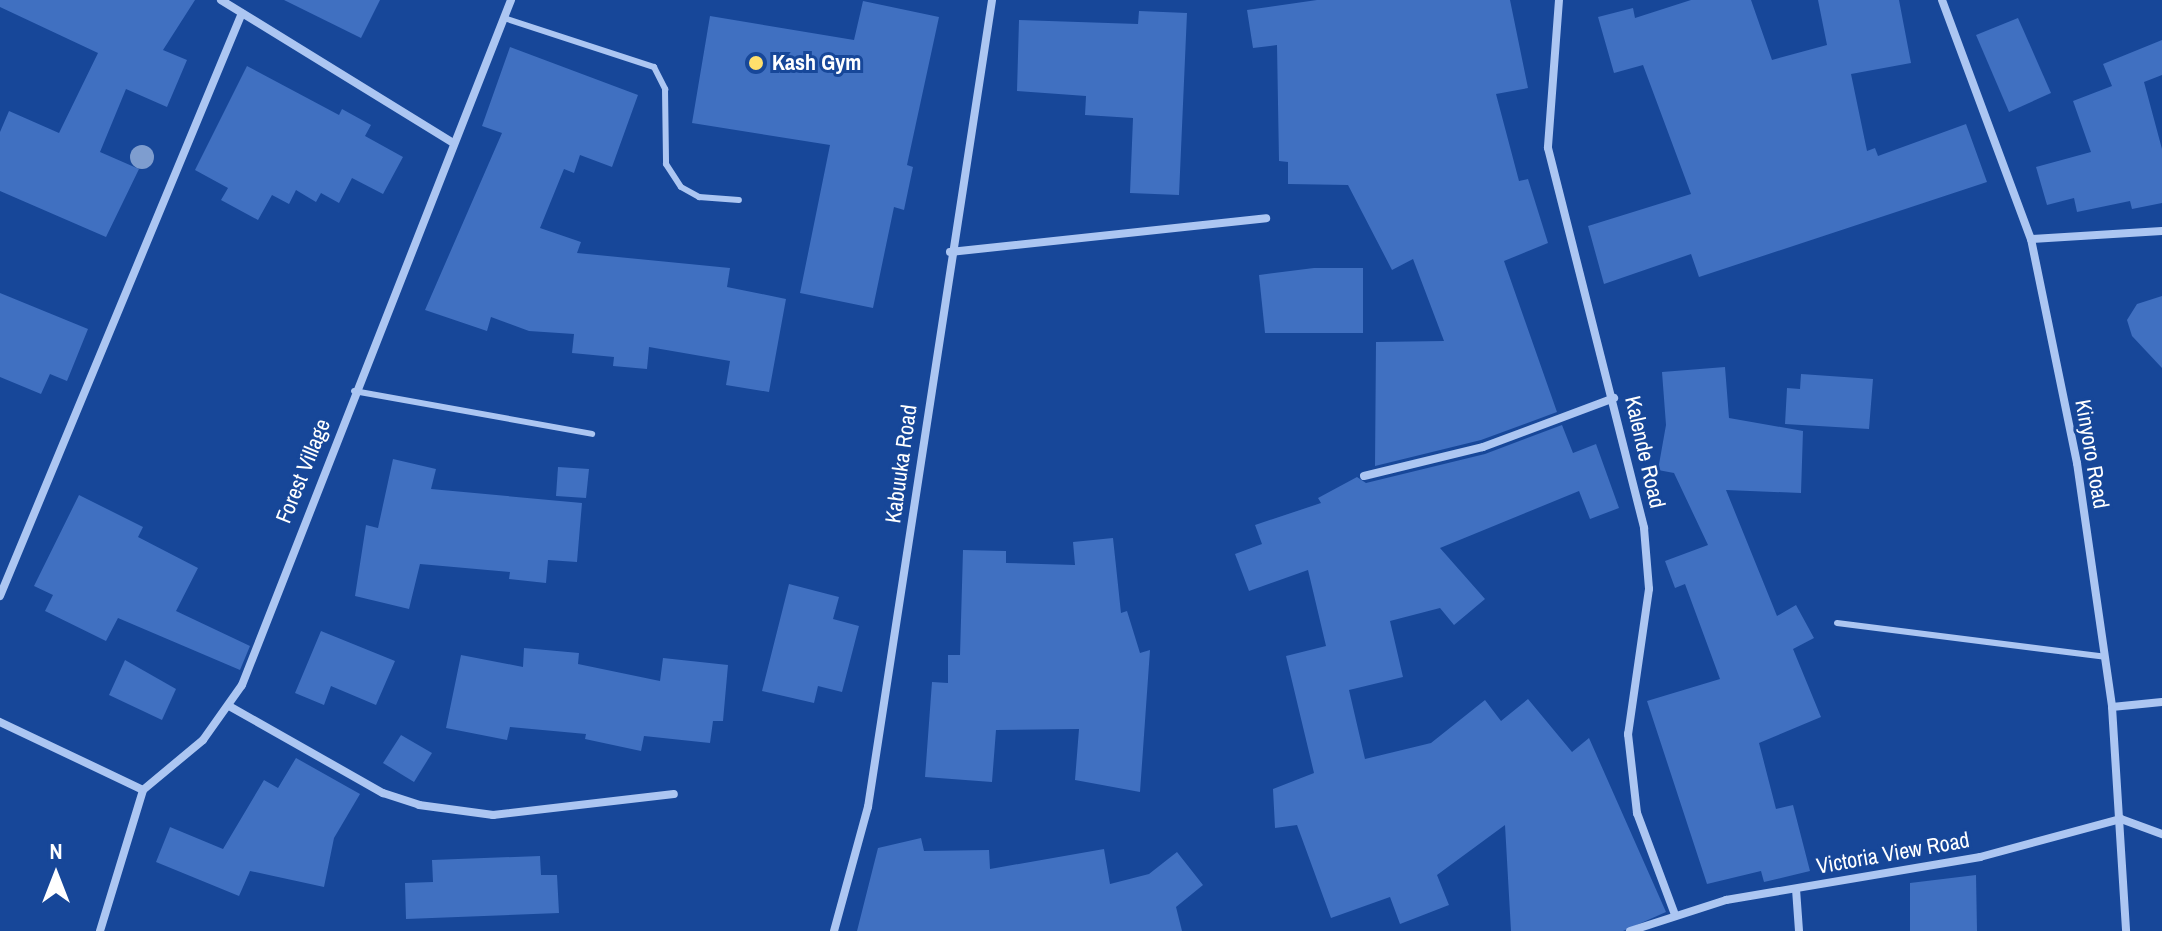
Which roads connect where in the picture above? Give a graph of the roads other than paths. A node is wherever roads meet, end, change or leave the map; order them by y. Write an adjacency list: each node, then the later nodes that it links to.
1 (221, 0): 6 (street)
2 (511, 0): 7 (street, Forest Village)
3 (992, 0): 13 (street, Kabuuka Road)
4 (1559, 0): 15 (street, Kalende Road)
5 (1942, 0): 12 (street, Kinyoro Road)
6 (242, 13): 8 (street); 18 (street)
7 (504, 18): 8 (street, Forest Village); 9 (lane)
8 (453, 143): 14 (street, Forest Village)
9 (739, 200)
10 (1266, 218): 13 (street)
11 (2162, 231): 12 (street)
12 (2031, 239): 20 (street, Kinyoro Road)
13 (950, 252): 32 (street, Kabuuka Road)
14 (354, 391): 16 (lane); 22 (street, Forest Village)
15 (1614, 398): 17 (street); 30 (street, Kalende Road)
16 (592, 434)
17 (1364, 476)
18 (0, 596)
19 (1837, 623): 20 (lane)
20 (2105, 657): 23 (street, Kinyoro Road)
21 (2162, 702): 23 (street)
22 (229, 706): 25 (street, Forest Village); 26 (street)
23 (2112, 707): 27 (street, Kinyoro Road)
24 (0, 722): 25 (street)
25 (143, 790): 31 (street)
26 (674, 794)
27 (2121, 819): 28 (street); 29 (street, Victoria View Road); 35 (street, Kinyoro Road)
28 (2162, 834)
29 (1796, 889): 30 (street, Victoria View Road); 34 (street)
30 (1674, 912): 33 (street, Victoria View Road)
31 (100, 931)
32 (834, 931)
33 (1630, 931)
34 (1799, 931)
35 (2126, 931)

